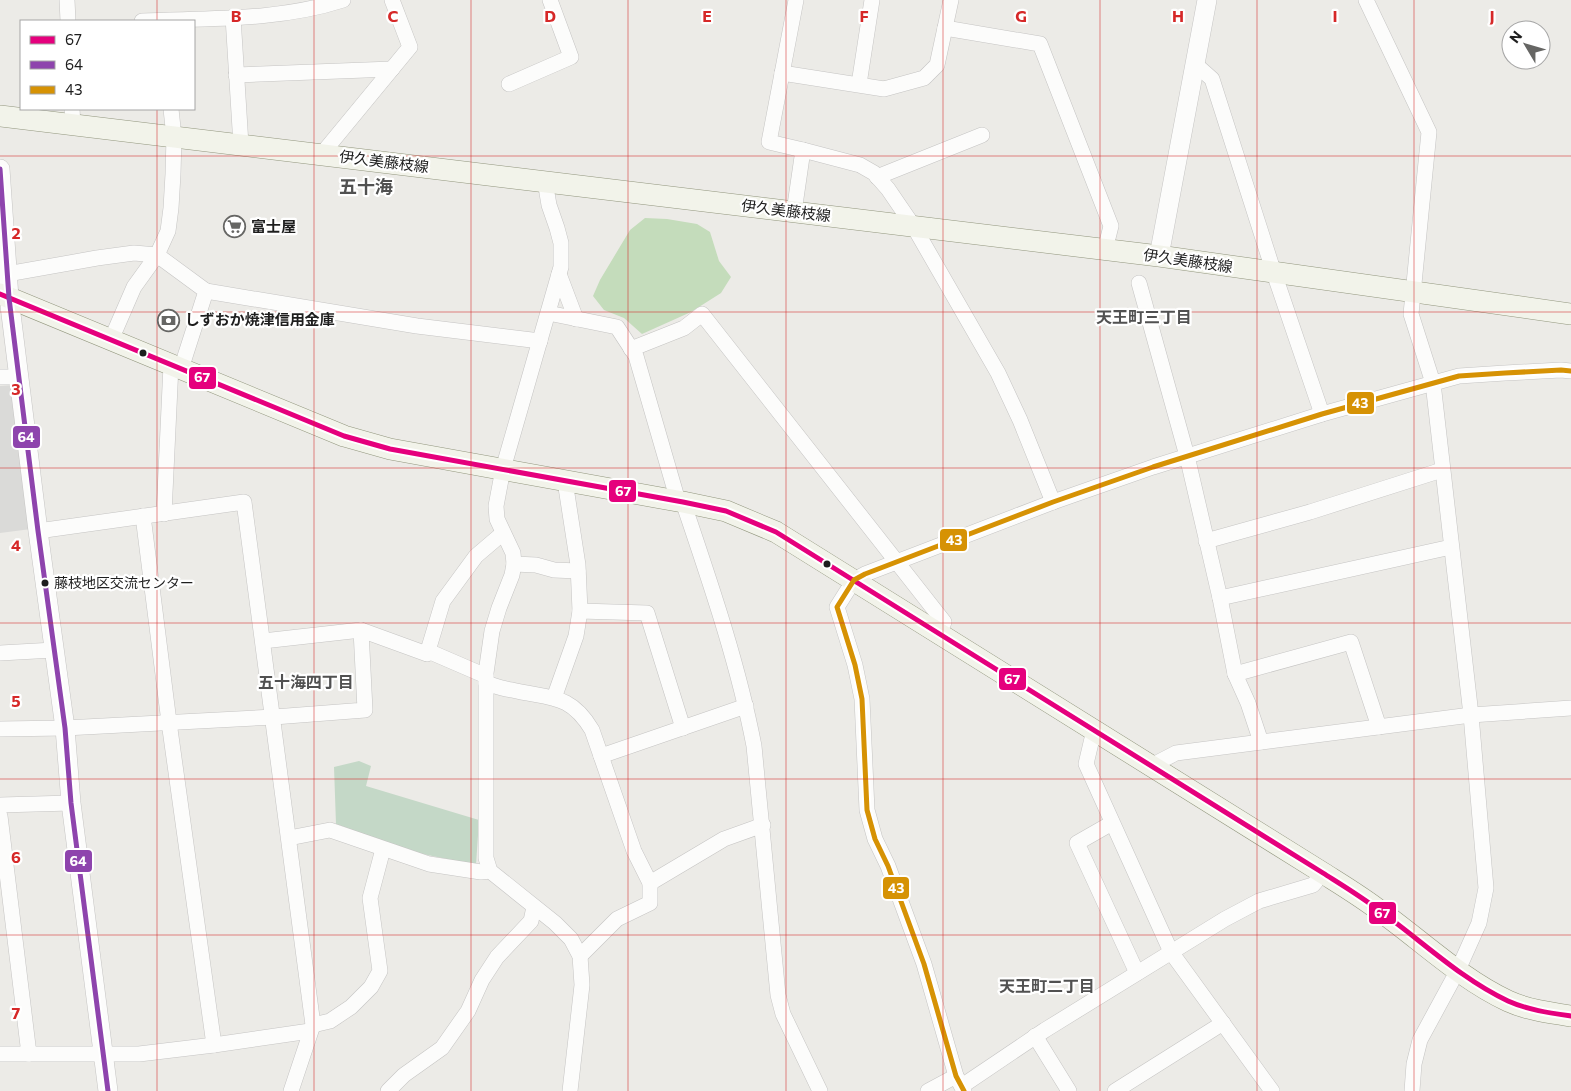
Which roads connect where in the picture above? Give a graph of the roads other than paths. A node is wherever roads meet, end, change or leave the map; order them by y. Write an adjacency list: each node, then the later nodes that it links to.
1 (66, 0): 11 (street)
2 (343, 0): 10 (street)
3 (392, 0): 15 (street)
4 (796, 0): 16 (street)
5 (872, 0): 19 (street)
6 (951, 0): 13 (street)
7 (1206, 0): 14 (street)
8 (1366, 0): 41 (street)
9 (551, 1): 18 (street)
10 (233, 17): 12 (street); 17 (street)
11 (68, 20)
12 (182, 20)
13 (945, 28): 19 (street); 33 (street)
14 (1194, 63): 35 (street); 36 (street)
15 (392, 69): 17 (street); 27 (street)
16 (782, 73): 19 (street); 26 (street)
17 (236, 75): 25 (street)
18 (509, 84)
19 (859, 84)
20 (172, 110): 24 (street)
21 (0, 116): 22 (main road, 伊久美藤枝線)
22 (73, 117): 24 (main road, 伊久美藤枝線)
23 (982, 134): 29 (street)
24 (174, 137): 25 (main road, 伊久美藤枝線); 34 (street)
25 (241, 145): 27 (main road, 伊久美藤枝線)
26 (803, 150): 29 (street); 31 (street)
27 (321, 155): 30 (main road, 伊久美藤枝線)
28 (0, 169): 37 (street)
29 (877, 176): 32 (street)
30 (545, 181): 31 (main road, 伊久美藤枝線); 38 (street)
31 (794, 212): 32 (main road, 伊久美藤枝線)
32 (914, 227): 33 (main road, 伊久美藤枝線); 59 (street)
33 (1105, 250): 35 (main road, 伊久美藤枝線)
34 (158, 255): 37 (street); 40 (street); 46 (street)
35 (1159, 256): 36 (main road, 伊久美藤枝線)
36 (1274, 272): 41 (main road, 伊久美藤枝線); 53 (street)
37 (7, 274): 42 (street)
38 (559, 274): 43 (street); 45 (street)
39 (1139, 282): 54 (street)
40 (206, 291): 47 (street); 49 (street)
41 (1414, 292): 44 (main road, 伊久美藤枝線); 52 (street)
42 (4, 296): 46 (main road); 51 (street)
43 (548, 314): 45 (street); 47 (street)
44 (1571, 314)
45 (576, 319): 48 (street)
46 (111, 340): 49 (main road)
47 (540, 341): 55 (street)
48 (631, 349): 58 (street); 66 (street)
49 (176, 367): 55 (main road); 60 (street)
50 (1571, 371): 52 (street)
51 (9, 377): 62 (street)
52 (1433, 382): 53 (street); 56 (street)
53 (1322, 414): 54 (street)
54 (1187, 456): 59 (street); 64 (street)
55 (503, 469): 57 (main road); 63 (street)
56 (1442, 470): 64 (street); 65 (street)
57 (565, 480): 58 (main road); 68 (street)
58 (681, 501): 69 (main road); 81 (street)
59 (1053, 502): 66 (street)
60 (164, 514): 61 (street); 74 (street)
61 (143, 516): 62 (street); 85 (street)
62 (38, 532): 75 (street)
63 (503, 534): 67 (street); 76 (street)
64 (1206, 541): 70 (street)
65 (1451, 547): 70 (street); 83 (street)
66 (898, 562): 69 (street); 73 (street)
67 (514, 564): 68 (street); 79 (street)
68 (578, 571): 71 (street)
69 (854, 580): 73 (main road); 117 (street)
70 (1220, 598): 78 (street)
71 (580, 611): 80 (street); 88 (street)
72 (361, 630): 74 (street); 76 (street); 84 (street)
73 (939, 634): 90 (main road)
74 (263, 641): 84 (street)
75 (54, 650): 77 (street); 87 (street)
76 (428, 651): 79 (street)
77 (0, 653)
78 (1235, 674): 86 (street); 91 (street)
79 (486, 679): 80 (street); 101 (street)
80 (554, 698): 92 (street)
81 (746, 706): 88 (street); 98 (street)
82 (1571, 708): 83 (street)
83 (1472, 714): 86 (street); 107 (street)
84 (274, 717): 85 (street); 99 (street)
85 (169, 722): 87 (street); 113 (street)
86 (1380, 727): 91 (street)
87 (65, 728): 89 (street); 94 (street)
88 (683, 728): 92 (street)
89 (0, 730)
90 (1094, 730): 93 (main road); 97 (street)
91 (1261, 742): 93 (street)
92 (602, 756): 103 (street)
93 (1151, 766): 102 (main road)
94 (71, 803): 95 (street); 116 (street)
95 (0, 805)
96 (0, 816): 115 (street)
97 (1112, 823): 105 (street); 108 (street)
98 (763, 825): 103 (street); 122 (street)
99 (289, 838): 100 (street); 111 (street)
100 (383, 849): 101 (street); 111 (street)
101 (490, 871): 104 (street)
102 (1323, 873): 105 (street); 107 (main road)
103 (650, 883): 106 (street)
104 (534, 907): 106 (street); 120 (street)
105 (1172, 952): 108 (street); 110 (street)
106 (580, 956): 121 (street)
107 (1458, 970): 109 (main road); 127 (street)
108 (1137, 974): 112 (street)
109 (1571, 1016)
110 (1223, 1023): 125 (street); 126 (street)
111 (312, 1028): 113 (street); 119 (street)
112 (1035, 1036): 117 (street); 124 (street)
113 (214, 1046): 116 (street)
114 (0, 1054): 115 (street)
115 (29, 1054): 116 (street)
116 (102, 1055): 118 (street)
117 (961, 1084): 123 (street)
118 (108, 1091)
119 (291, 1091)
120 (388, 1091)
121 (570, 1091)
122 (820, 1091)
123 (928, 1091)
124 (1069, 1091)
125 (1115, 1091)
126 (1272, 1091)
127 (1412, 1091)

